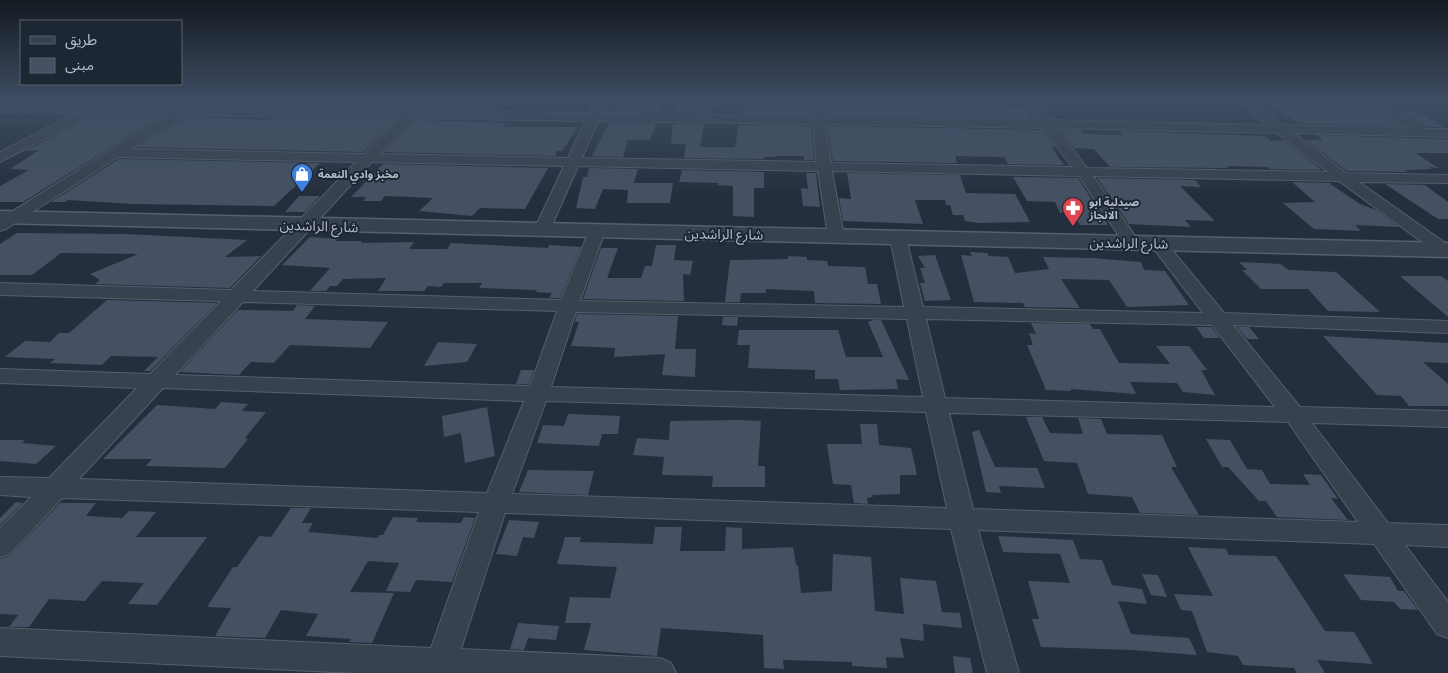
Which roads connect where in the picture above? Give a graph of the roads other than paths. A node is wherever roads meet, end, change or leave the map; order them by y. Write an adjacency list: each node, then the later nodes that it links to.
1 (50, 131): 12 (street)
2 (149, 131): 11 (street)
3 (391, 131): 13 (street)
4 (585, 131): 14 (street)
5 (820, 131): 15 (street)
6 (1053, 131): 16 (street)
7 (1283, 131): 17 (street)
8 (1396, 131): 9 (street)
9 (1424, 132): 10 (street)
10 (1448, 133)
11 (115, 153): 13 (street); 19 (street)
12 (0, 158)
13 (366, 158): 14 (street); 20 (street)
14 (572, 161): 15 (street); 21 (street)
15 (824, 166): 16 (street); 23 (street)
16 (1083, 172): 17 (street); 25 (street)
17 (1342, 176): 18 (street); 27 (street)
18 (1448, 179)
19 (4, 220): 20 (street, شارع الراشدين)
20 (306, 225): 21 (street, شارع الراشدين); 29 (street)
21 (542, 230): 22 (street, شارع الراشدين)
22 (598, 231): 23 (street, شارع الراشدين); 30 (street)
23 (836, 236): 24 (street, شارع الراشدين)
24 (898, 238): 25 (street, شارع الراشدين); 31 (street)
25 (1132, 244): 26 (street, شارع الراشدين)
26 (1158, 244): 27 (street, شارع الراشدين); 32 (street)
27 (1446, 250)
28 (0, 290): 29 (street)
29 (238, 297): 30 (street); 35 (street)
30 (568, 306): 31 (street); 36 (street)
31 (916, 314): 32 (street); 37 (street)
32 (1218, 319): 33 (street); 38 (street)
33 (1448, 327)
34 (0, 376): 35 (street)
35 (156, 382): 36 (street); 41 (street)
36 (538, 394): 37 (street); 42 (street)
37 (937, 404): 38 (street); 43 (street)
38 (1295, 416): 39 (street); 44 (street)
39 (1448, 419)
40 (0, 486): 41 (street)
41 (57, 488): 42 (street); 46 (street)
42 (495, 504): 43 (street); 49 (street)
43 (962, 519): 44 (street); 51 (street)
44 (1383, 534): 45 (street); 47 (street)
45 (1448, 536)
46 (0, 546)
47 (1448, 625)
48 (0, 642): 49 (street)
49 (440, 668): 50 (street)
50 (660, 673)
51 (1003, 673)

